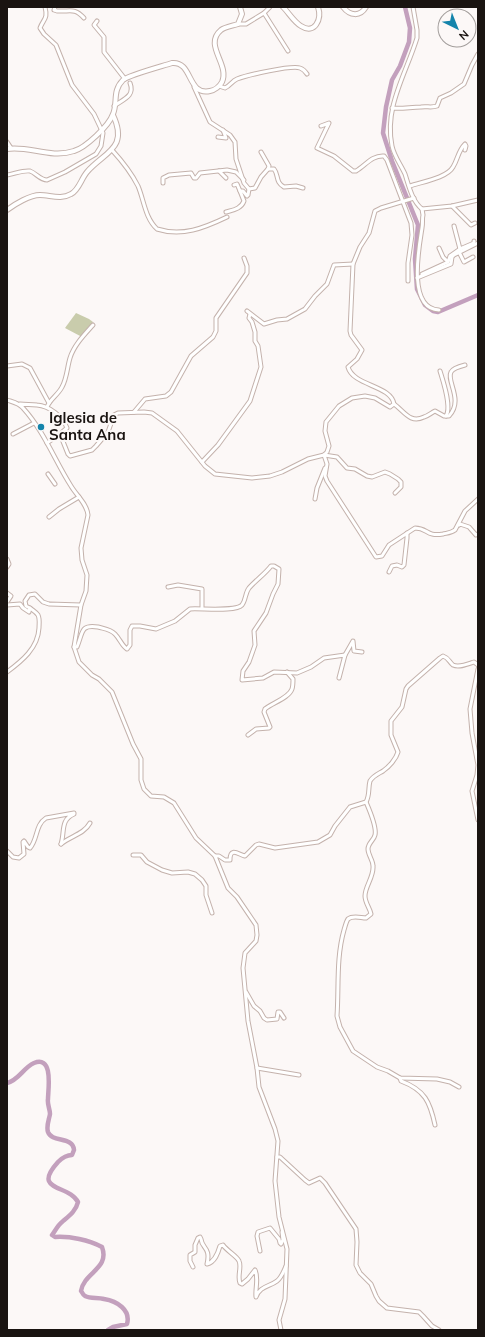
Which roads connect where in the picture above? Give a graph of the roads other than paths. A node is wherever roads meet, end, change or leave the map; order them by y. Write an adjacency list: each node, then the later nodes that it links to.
1 (45, 7): 25 (street)
2 (55, 7): 11 (street)
3 (240, 7): 13 (main road)
4 (270, 7): 10 (street)
5 (283, 7): 6 (main road)
6 (318, 7)
7 (343, 7): 8 (main road)
8 (366, 7)
9 (413, 7): 22 (street)
10 (264, 13): 13 (street); 14 (street)
11 (84, 18)
12 (97, 21): 17 (street)
13 (238, 24): 20 (main road)
14 (288, 51)
15 (478, 54): 22 (street)
16 (307, 74): 20 (street)
17 (125, 79): 19 (main road); 21 (main road)
18 (130, 83): 21 (street)
19 (192, 84): 20 (main road); 26 (street)
20 (219, 86)
21 (114, 106): 23 (main road)
22 (392, 108): 40 (street)
23 (113, 115): 25 (main road); 30 (main road)
24 (321, 126): 45 (street)
25 (102, 129): 29 (main road); 35 (street)
26 (222, 129): 27 (street); 37 (street)
27 (218, 137)
28 (7, 142): 29 (street)
29 (9, 148)
30 (112, 150): 49 (main road); 51 (street)
31 (466, 150): 40 (street)
32 (261, 152): 33 (street)
33 (268, 169): 41 (street); 42 (street)
34 (219, 171): 36 (street); 37 (street); 38 (street)
35 (7, 175)
36 (226, 178)
37 (244, 180): 42 (street)
38 (163, 183)
39 (234, 185): 43 (street)
40 (410, 186): 44 (street)
41 (303, 188)
42 (249, 189): 43 (street)
43 (240, 191): 50 (street)
44 (412, 198): 45 (street); 48 (street)
45 (404, 200): 61 (street); 63 (street)
46 (478, 200): 47 (street)
47 (452, 206): 48 (street); 52 (street)
48 (422, 209): 62 (street)
49 (7, 210)
50 (226, 212)
51 (227, 217)
52 (476, 223)
53 (454, 226): 57 (street)
54 (474, 241): 57 (street)
55 (478, 243): 57 (street)
56 (439, 248): 60 (street)
57 (460, 250): 58 (street); 60 (street); 62 (street)
58 (473, 257)
59 (244, 258): 75 (street)
60 (448, 262): 62 (street)
61 (353, 264): 66 (street); 73 (street)
62 (417, 277): 64 (street)
63 (408, 281)
64 (439, 310)
65 (247, 311): 66 (street)
66 (250, 314): 82 (street)
67 (93, 325): 74 (street)
68 (465, 365): 76 (street)
69 (7, 366): 74 (street)
70 (440, 371): 76 (street)
71 (7, 400): 72 (street)
72 (16, 403): 74 (street); 77 (street)
73 (394, 404): 76 (street); 81 (street)
74 (48, 405): 79 (street)
75 (134, 412): 79 (street); 82 (street)
76 (446, 416)
77 (34, 423): 78 (street); 80 (street)
78 (12, 434)
79 (60, 434): 80 (street)
80 (47, 443): 87 (street)
81 (324, 454): 82 (street); 83 (street); 86 (street)
82 (202, 462)
83 (327, 464): 88 (street); 92 (street)
84 (48, 474): 85 (street)
85 (54, 484)
86 (395, 493)
87 (79, 497): 90 (street); 101 (street)
88 (315, 499)
89 (478, 499): 91 (street)
90 (50, 517)
91 (457, 526): 92 (street); 93 (street)
92 (406, 533): 96 (street)
93 (478, 534)
94 (7, 559): 95 (street)
95 (7, 567)
96 (389, 572)
97 (168, 587): 103 (street)
98 (7, 593): 99 (street)
99 (7, 602)
100 (7, 605): 102 (street)
101 (81, 605): 102 (street); 104 (street)
102 (30, 608): 109 (street)
103 (202, 608): 104 (street); 110 (street)
104 (74, 647): 118 (street)
105 (362, 652): 106 (street)
106 (345, 655): 110 (street); 111 (street)
107 (478, 665): 113 (street)
108 (478, 669): 114 (street)
109 (7, 672)
110 (287, 672): 112 (street)
111 (339, 678)
112 (248, 736)
113 (366, 802): 118 (street); 124 (street)
114 (478, 820)
115 (90, 823): 116 (street)
116 (7, 851)
117 (134, 854): 119 (street)
118 (215, 856): 120 (street)
119 (212, 913)
120 (245, 989): 121 (street); 122 (street)
121 (284, 1018)
122 (257, 1068): 123 (street); 127 (street)
123 (299, 1075)
124 (400, 1078): 125 (street); 126 (street)
125 (459, 1087)
126 (435, 1125)
127 (277, 1157): 128 (street); 132 (street)
128 (282, 1227): 129 (street); 130 (street)
129 (260, 1251)
130 (286, 1262): 131 (street); 133 (street)
131 (193, 1267)
132 (432, 1328): 134 (street)
133 (281, 1330)
134 (439, 1330)

